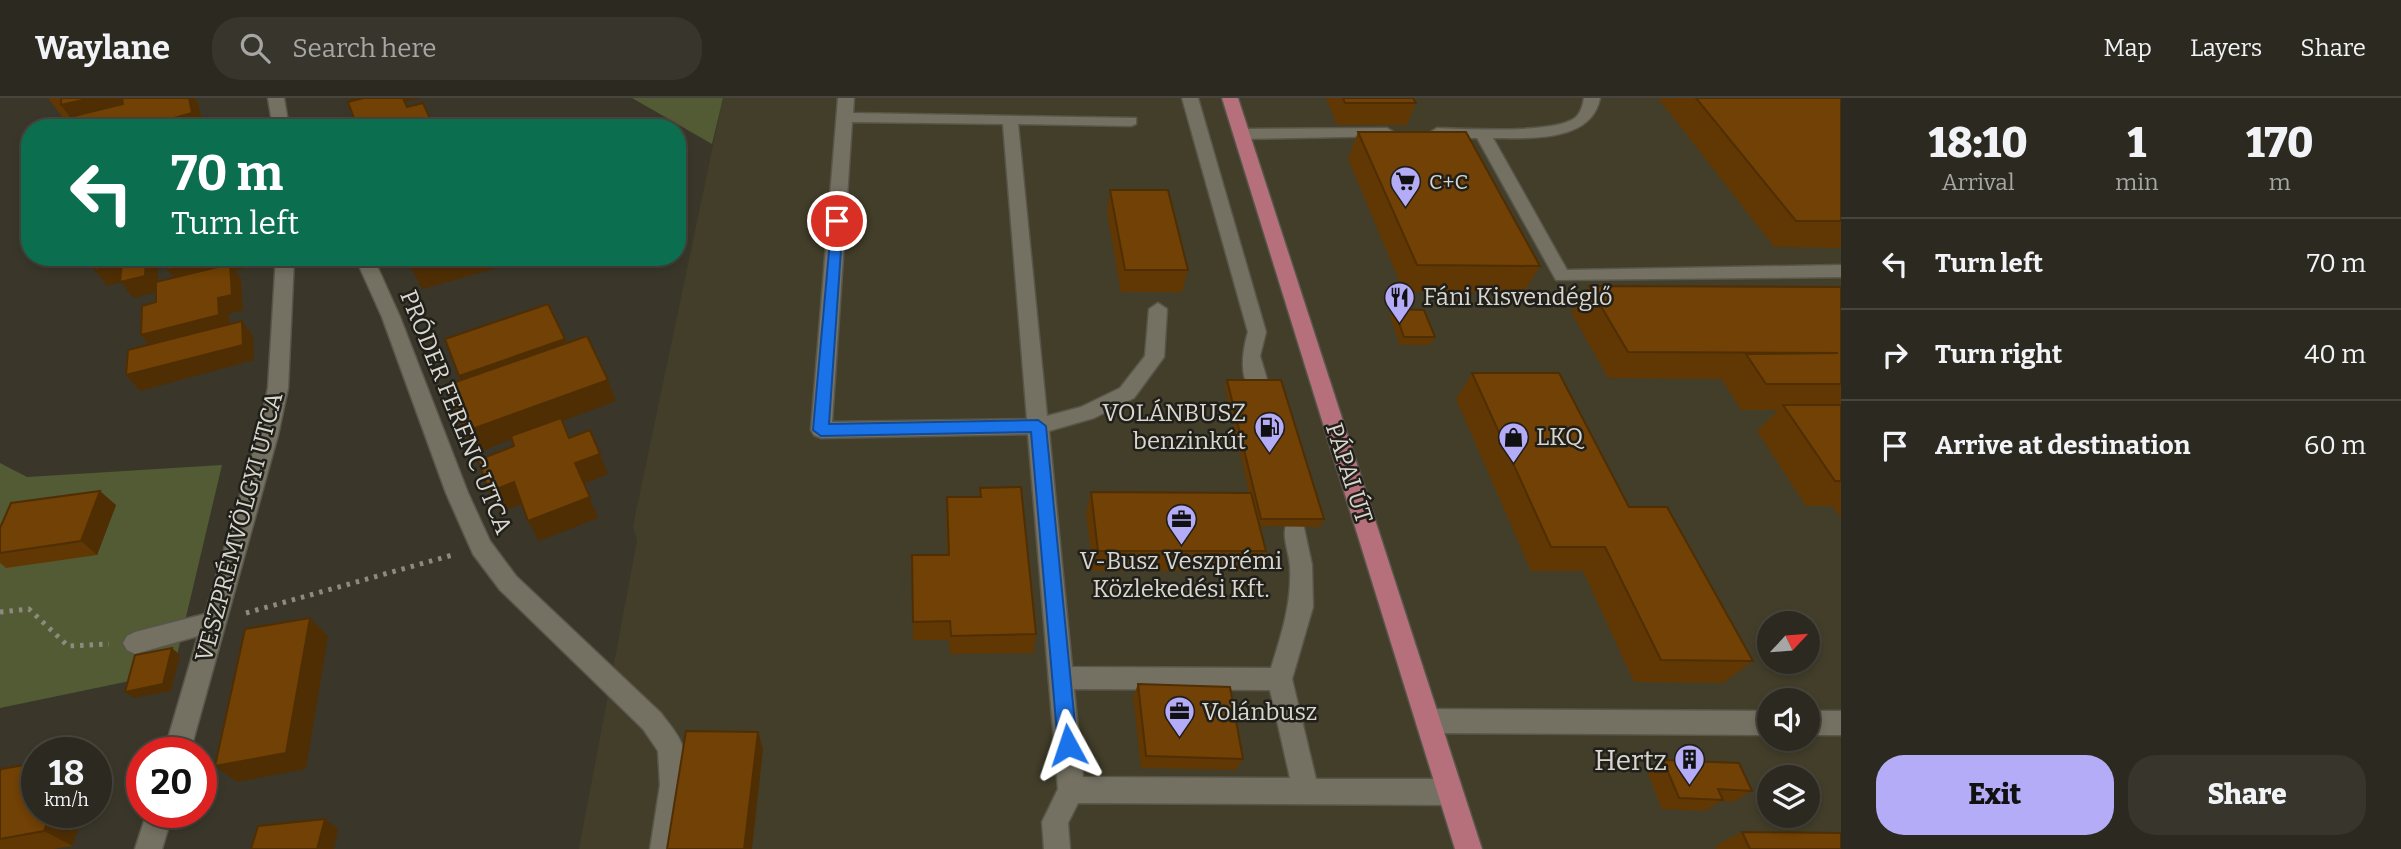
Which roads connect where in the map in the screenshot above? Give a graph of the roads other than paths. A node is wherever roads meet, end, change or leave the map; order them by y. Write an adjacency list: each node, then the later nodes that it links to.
1 (276, 98): 6 (street)
2 (1190, 98): 15 (street)
3 (1230, 98): 10 (main road, PÁPAI ÚT)
4 (1592, 98): 9 (street)
5 (845, 107): 7 (street); 16 (street)
6 (280, 119)
7 (1010, 119): 8 (street); 16 (street)
8 (1131, 121)
9 (1482, 133): 10 (street); 13 (street)
10 (1242, 134): 22 (main road, PÁPAI ÚT)
11 (285, 266): 18 (street, VESZPRÉMVÖLGYI UTCA)
12 (368, 266): 32 (street, PRÓDER FERENC UTCA)
13 (1841, 271)
14 (1158, 309): 16 (street)
15 (1259, 386)
16 (1038, 426): 20 (street)
17 (1295, 529): 21 (street)
18 (214, 622): 19 (street); 26 (street, VESZPRÉMVÖLGYI UTCA)
19 (135, 643)
20 (1062, 678): 21 (street); 27 (street)
21 (1280, 679): 28 (street)
22 (1428, 721): 23 (street); 29 (main road, PÁPAI ÚT)
23 (1757, 723)
24 (1820, 723): 25 (street)
25 (1841, 723)
26 (181, 737)
27 (1072, 790): 28 (street); 33 (street)
28 (1306, 791): 29 (street)
29 (1449, 792): 34 (main road, PÁPAI ÚT)
30 (155, 828): 31 (street)
31 (149, 849)
32 (663, 849)
33 (1057, 849)
34 (1468, 849)

